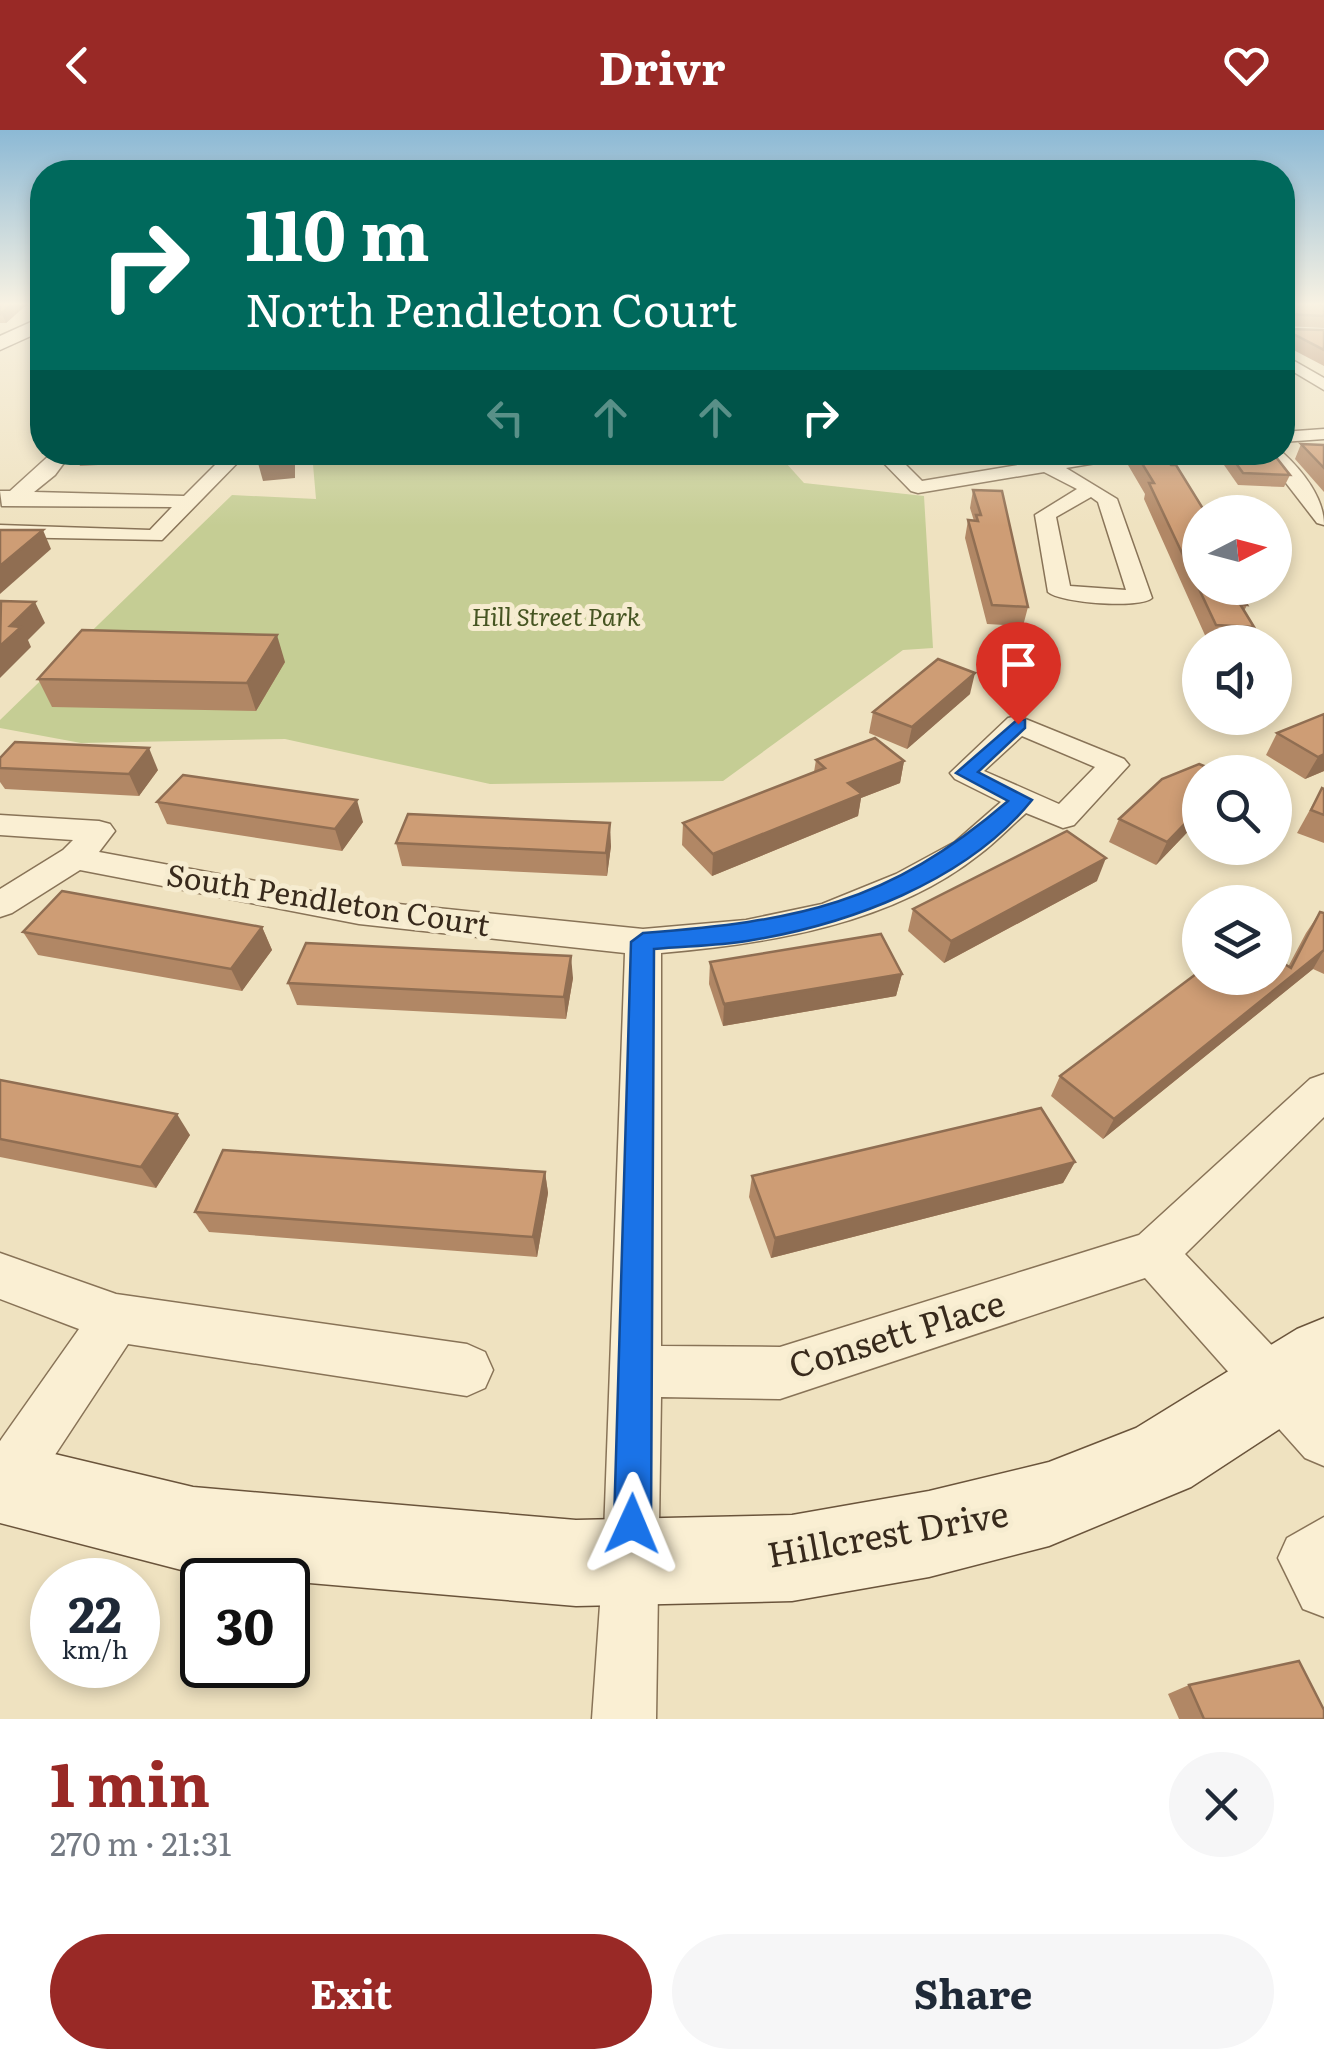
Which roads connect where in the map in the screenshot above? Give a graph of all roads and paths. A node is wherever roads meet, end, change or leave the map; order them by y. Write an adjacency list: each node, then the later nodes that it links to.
1 (1324, 434): 2 (street)
2 (1295, 435)
3 (53, 465): 10 (street)
4 (227, 465): 11 (street)
5 (896, 465): 8 (street)
6 (1065, 465): 8 (street)
7 (1284, 465): 12 (street)
8 (1051, 468): 9 (street)
9 (1092, 489): 9 (street)
10 (5, 501): 11 (street)
11 (192, 502): 13 (street)
12 (1324, 519)
13 (0, 531)
14 (1022, 800): 18 (street, South Pendleton Court)
15 (0, 825): 16 (street)
16 (75, 858): 17 (street); 18 (street, South Pendleton Court)
17 (0, 905)
18 (643, 942): 24 (street)
19 (1324, 1092): 20 (street, Consett Place)
20 (1153, 1254): 24 (street, Consett Place); 25 (street)
21 (0, 1276): 22 (street)
22 (116, 1318): 23 (street); 26 (street)
23 (467, 1370)
24 (635, 1372): 28 (street)
25 (1308, 1394): 28 (street, Hillcrest Drive)
26 (1, 1485): 28 (street, Hillcrest Drive)
27 (1324, 1546): 29 (street)
28 (632, 1562): 30 (street)
29 (1324, 1588)
30 (624, 1719)

